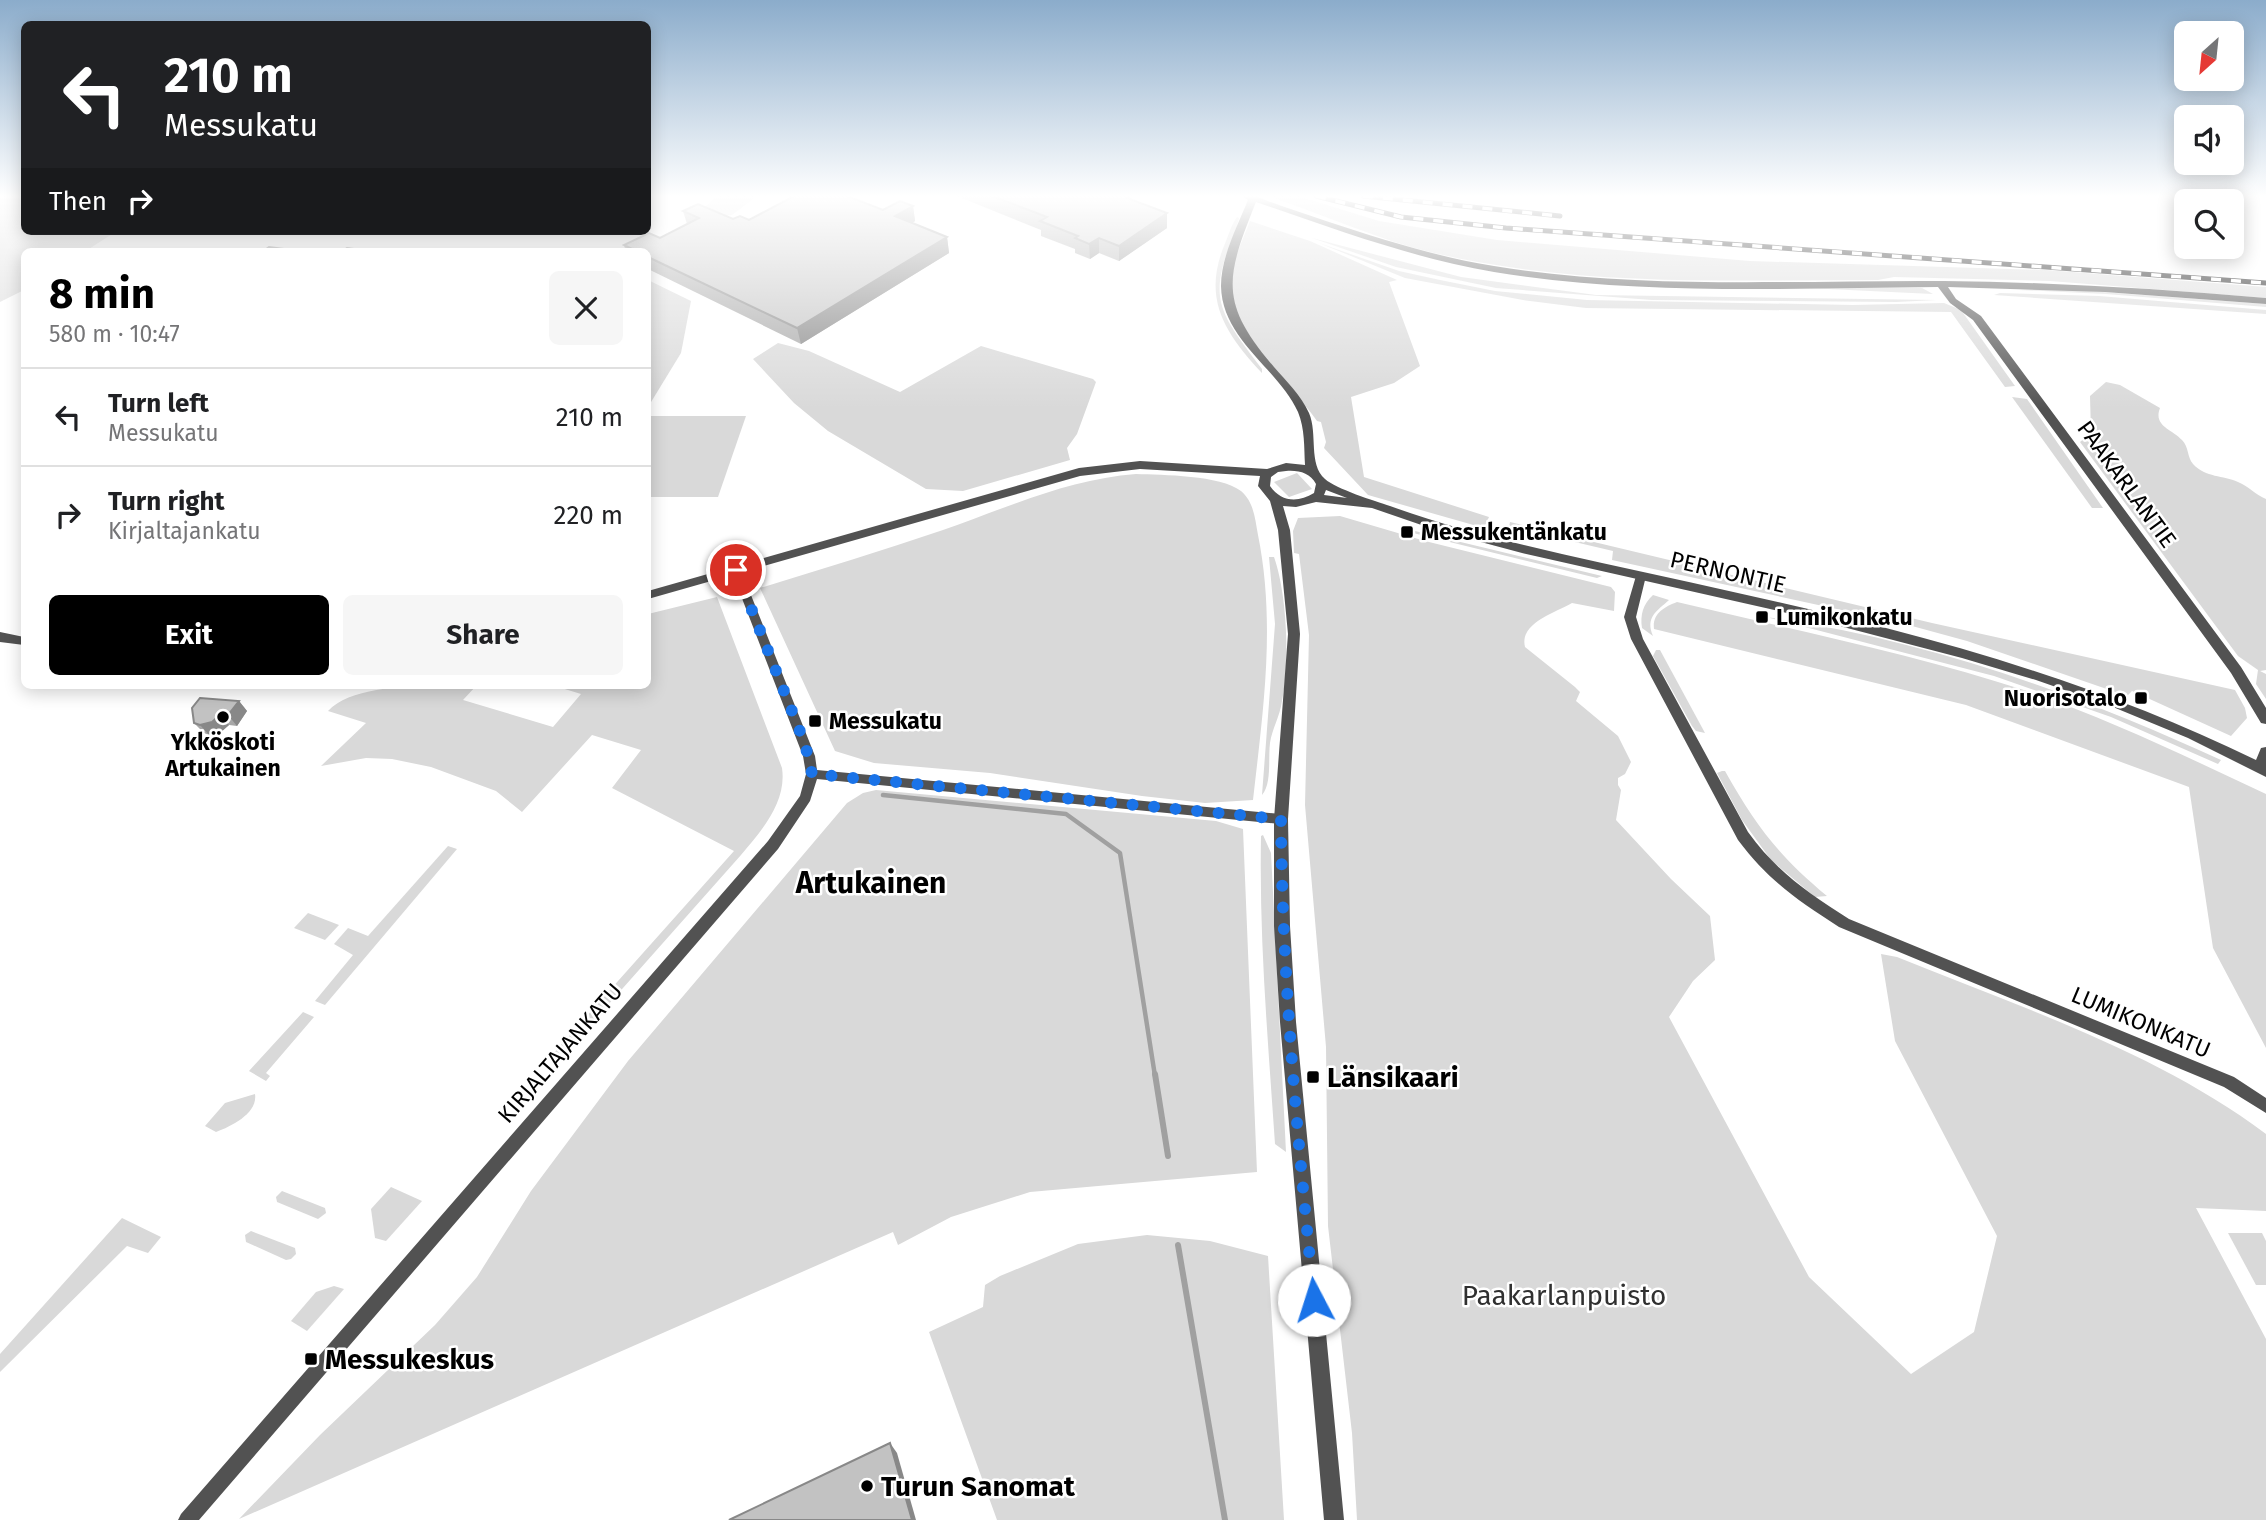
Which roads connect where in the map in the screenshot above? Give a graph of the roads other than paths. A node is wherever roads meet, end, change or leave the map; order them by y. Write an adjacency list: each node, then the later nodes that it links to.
1 (1227, 267): 5 (street)
2 (1494, 267): 3 (street)
3 (1941, 284): 4 (street); 21 (street, PAAKARLANTIE)
4 (2266, 301)
5 (1308, 446): 6 (street); 8 (street)
6 (1286, 467): 8 (street); 9 (street)
7 (1217, 471): 9 (street); 11 (street); 16 (street)
8 (1311, 471): 10 (street)
9 (1269, 473): 11 (street)
10 (1321, 482): 13 (street); 14 (street, PERNONTIE)
11 (1265, 489): 12 (street)
12 (1276, 500): 13 (street); 15 (street)
13 (1309, 501): 14 (street, PERNONTIE); 15 (street)
14 (1372, 505): 17 (street, PERNONTIE)
15 (1284, 530): 25 (street)
16 (736, 570): 18 (street); 24 (street)
17 (1641, 576): 23 (street, PERNONTIE); 26 (street, LUMIKONKATU)
18 (651, 594)
19 (0, 637): 20 (street)
20 (21, 640)
21 (2266, 719)
22 (2266, 752): 23 (street)
23 (2263, 770)
24 (812, 774): 25 (street); 27 (street, KIRJALTAJANKATU)
25 (1281, 819): 28 (street)
26 (2266, 1106)
27 (187, 1520)
28 (1334, 1520)

